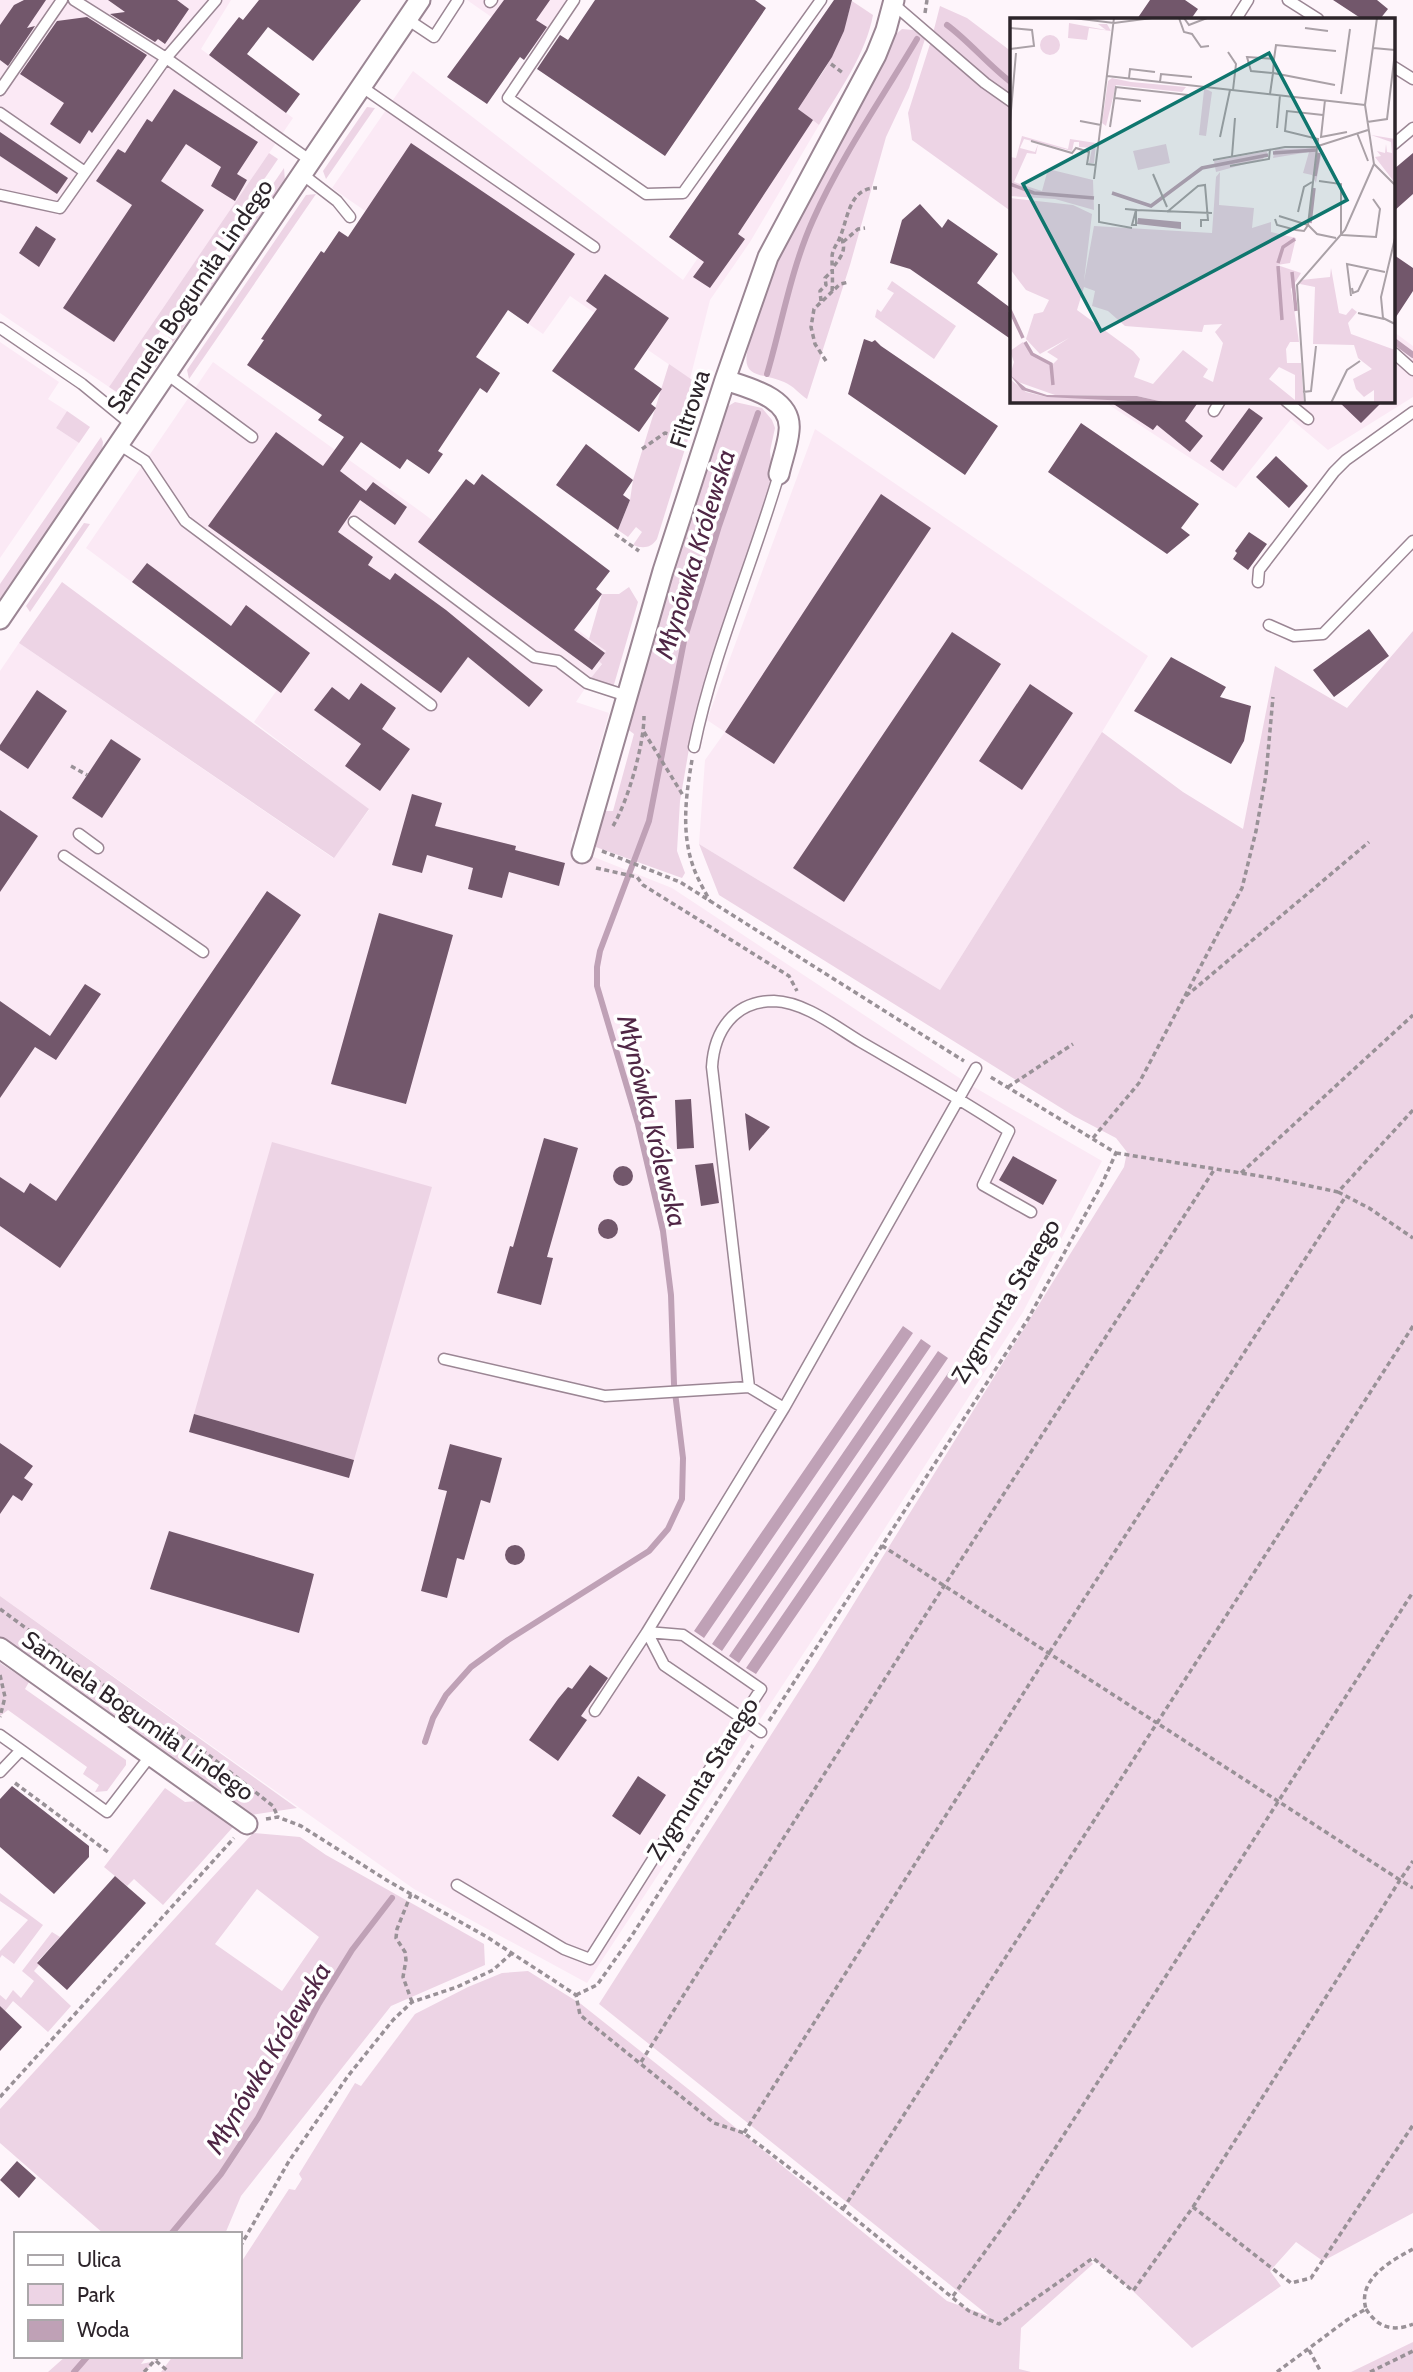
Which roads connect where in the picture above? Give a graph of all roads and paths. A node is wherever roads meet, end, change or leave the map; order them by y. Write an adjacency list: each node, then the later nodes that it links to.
1 (62, 0): 20 (lane)
2 (74, 0): 14 (lane)
3 (216, 0): 14 (lane)
4 (420, 0): 13 (street, Samuela Bogumiła Lindego)
5 (458, 0): 13 (lane)
6 (573, 0): 7 (lane)
7 (821, 0)
8 (1248, 0): 11 (lane)
9 (1288, 0): 12 (lane)
10 (892, 1): 21 (lane); 42 (street, Filtrowa)
11 (1237, 18)
12 (1316, 18)
13 (407, 19): 19 (street, Samuela Bogumiła Lindego)
14 (166, 58): 25 (lane); 26 (lane)
15 (831, 64): 17 (path)
16 (1396, 68): 18 (lane)
17 (851, 78)
18 (1413, 79)
19 (362, 87): 25 (street, Samuela Bogumiła Lindego); 32 (lane)
20 (0, 90)
21 (1010, 101)
22 (0, 113): 26 (lane)
23 (1413, 128): 24 (lane)
24 (1396, 142)
25 (307, 168): 29 (lane); 41 (street, Samuela Bogumiła Lindego)
26 (85, 172): 28 (lane)
27 (877, 188): 31 (path)
28 (0, 195)
29 (350, 218)
30 (865, 228): 31 (path)
31 (842, 239): 33 (path); 33 (path)
32 (594, 247)
33 (832, 269): 35 (path); 36 (path)
34 (849, 282): 35 (path)
35 (832, 292): 36 (path)
36 (821, 301): 39 (path)
37 (0, 328): 46 (lane)
38 (1396, 355): 40 (lane)
39 (826, 361)
40 (1413, 370)
41 (168, 375): 46 (street, Samuela Bogumiła Lindego); 47 (lane)
42 (725, 380): 51 (street); 61 (street, Filtrowa)
43 (1287, 402): 45 (lane)
44 (1413, 412): 56 (lane)
45 (1308, 419)
46 (133, 426): 49 (street, Samuela Bogumiła Lindego)
47 (252, 438)
48 (681, 438): 50 (path)
49 (120, 445): 57 (street, Samuela Bogumiła Lindego); 60 (lane)
50 (642, 449)
51 (779, 474): 63 (lane)
52 (354, 522): 61 (lane)
53 (615, 534): 55 (path)
54 (1413, 541): 58 (lane)
55 (639, 551)
56 (1258, 582)
57 (0, 619)
58 (1269, 625)
59 (1273, 697): 75 (path)
60 (431, 705)
61 (624, 705): 62 (path); 71 (street, Filtrowa)
62 (644, 732): 66 (path); 67 (path)
63 (694, 747): 66 (path)
64 (71, 766): 65 (path)
65 (87, 775)
66 (685, 798): 73 (path)
67 (610, 831)
68 (79, 834): 70 (lane)
69 (1369, 842): 75 (path)
70 (98, 848)
71 (585, 854): 73 (path); 76 (path)
72 (64, 856): 74 (lane)
73 (711, 903): 79 (path)
74 (203, 952)
75 (1185, 998): 83 (path)
76 (808, 1011): 81 (lane); 93 (lane)
77 (1413, 1015): 86 (path)
78 (1073, 1044): 80 (path)
79 (976, 1068): 80 (path); 81 (lane)
80 (1008, 1087): 83 (path)
81 (959, 1098): 89 (lane); 94 (lane)
82 (1413, 1110): 87 (path)
83 (1093, 1138): 84 (path)
84 (1116, 1153): 85 (path); 95 (path, Zygmunta Starego)
85 (1214, 1170): 86 (path); 96 (path)
86 (1241, 1173): 87 (path)
87 (1338, 1192): 88 (path)
88 (1346, 1196): 90 (path); 101 (path)
89 (1031, 1212)
90 (1413, 1238)
91 (1413, 1326): 106 (path)
92 (444, 1359): 93 (lane)
93 (749, 1387): 94 (lane)
94 (784, 1408): 99 (lane)
95 (881, 1545): 96 (path); 107 (path, Zygmunta Starego)
96 (944, 1586): 101 (path); 125 (path)
97 (1413, 1592): 113 (path)
98 (0, 1609): 114 (path)
99 (647, 1632): 103 (lane); 105 (lane); 105 (lane)
100 (0, 1648): 110 (street, Samuela Bogumiła Lindego)
101 (1049, 1653): 106 (path); 128 (path)
102 (0, 1675): 104 (path)
103 (595, 1711)
104 (0, 1717)
105 (742, 1718): 107 (lane); 119 (lane)
106 (1157, 1723): 113 (path); 130 (path)
107 (761, 1732): 123 (path, Zygmunta Starego)
108 (0, 1735): 109 (lane)
109 (21, 1750): 110 (lane); 111 (lane)
110 (151, 1755): 115 (street, Samuela Bogumiła Lindego)
111 (0, 1772)
112 (15, 1783): 116 (path)
113 (1278, 1801): 118 (path); 133 (path)
114 (278, 1817): 115 (path); 121 (path)
115 (247, 1824): 126 (path)
116 (108, 1852)
117 (1413, 1861): 118 (path)
118 (1401, 1880): 120 (path); 129 (path)
119 (457, 1885)
120 (1413, 1888)
121 (411, 1894): 122 (path); 124 (path)
122 (512, 1953): 123 (path); 124 (path)
123 (576, 1995): 125 (path)
124 (412, 2002): 131 (path)
125 (641, 2062): 128 (path)
126 (0, 2096)
127 (1413, 2125): 129 (path)
128 (744, 2133): 130 (path)
129 (1194, 2207): 133 (path)
130 (843, 2209): 133 (path)
131 (242, 2243)
132 (1413, 2249): 134 (path)
133 (952, 2297)
134 (1366, 2309): 135 (path); 136 (path)
135 (1413, 2324)
136 (1309, 2350): 141 (path); 142 (path)
137 (1413, 2351): 143 (path)
138 (157, 2358): 139 (path); 140 (path)
139 (144, 2372)
140 (169, 2372)
141 (1277, 2372)
142 (1321, 2372)
143 (1370, 2372)

